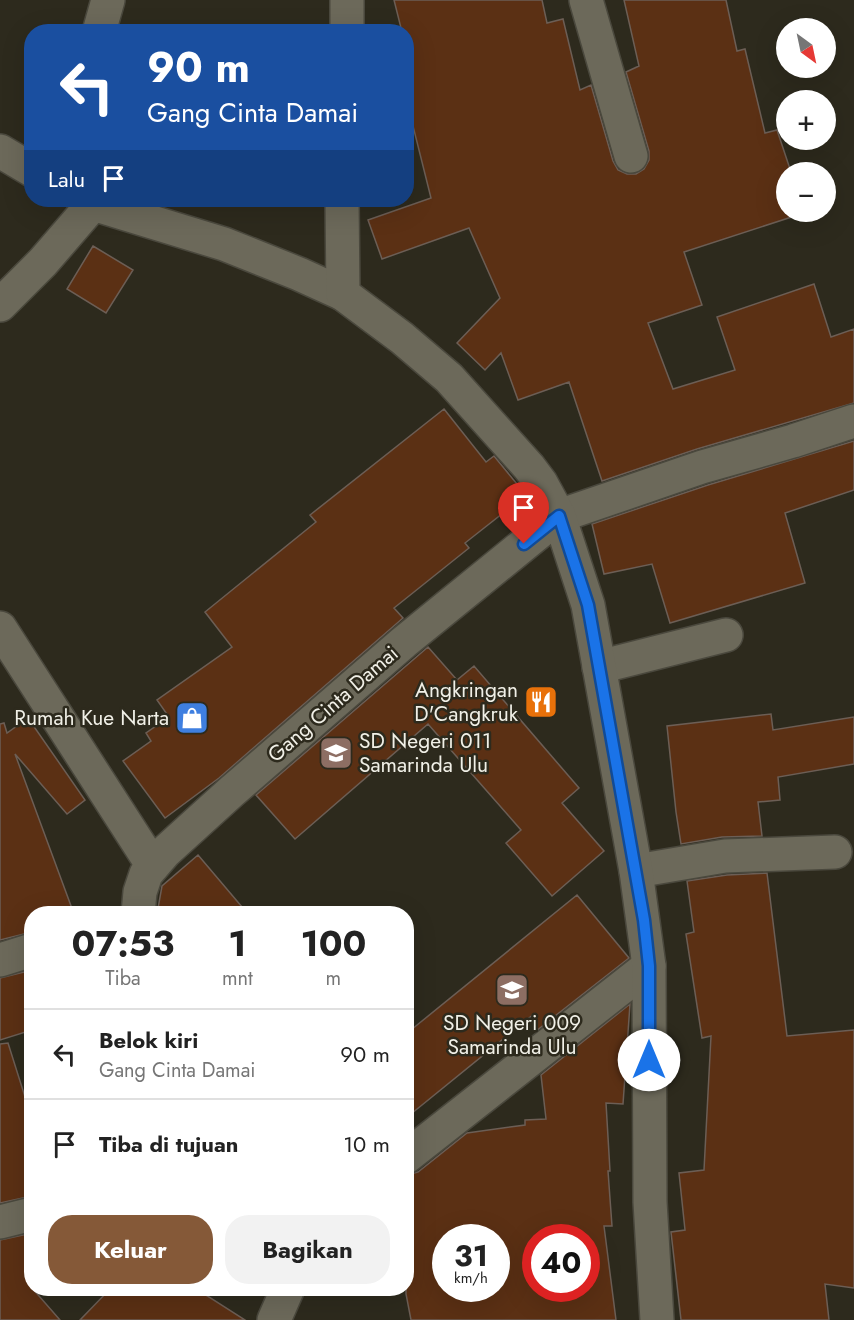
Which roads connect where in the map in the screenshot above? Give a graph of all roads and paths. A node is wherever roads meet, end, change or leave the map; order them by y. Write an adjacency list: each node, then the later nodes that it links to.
1 (108, 0): 3 (street)
2 (586, 0): 5 (street)
3 (101, 24)
4 (0, 151): 6 (street)
5 (631, 156)
6 (24, 165)
7 (85, 207): 11 (street)
8 (105, 207): 10 (street)
9 (342, 207): 10 (street)
10 (343, 294): 13 (street)
11 (0, 305)
12 (854, 421): 13 (street)
13 (559, 516): 16 (street); 18 (street, Gang Cinta Damai)
14 (0, 628): 18 (street)
15 (726, 635): 16 (street)
16 (598, 667): 19 (street)
17 (835, 852): 19 (street)
18 (153, 866): 20 (street, Gang Cinta Damai)
19 (636, 871): 23 (street)
20 (139, 906)
21 (24, 952): 22 (street)
22 (0, 960)
23 (649, 966): 24 (street); 29 (street)
24 (414, 1151)
25 (24, 1216): 26 (street)
26 (0, 1222)
27 (284, 1296): 28 (street)
28 (274, 1320)
29 (657, 1320)

